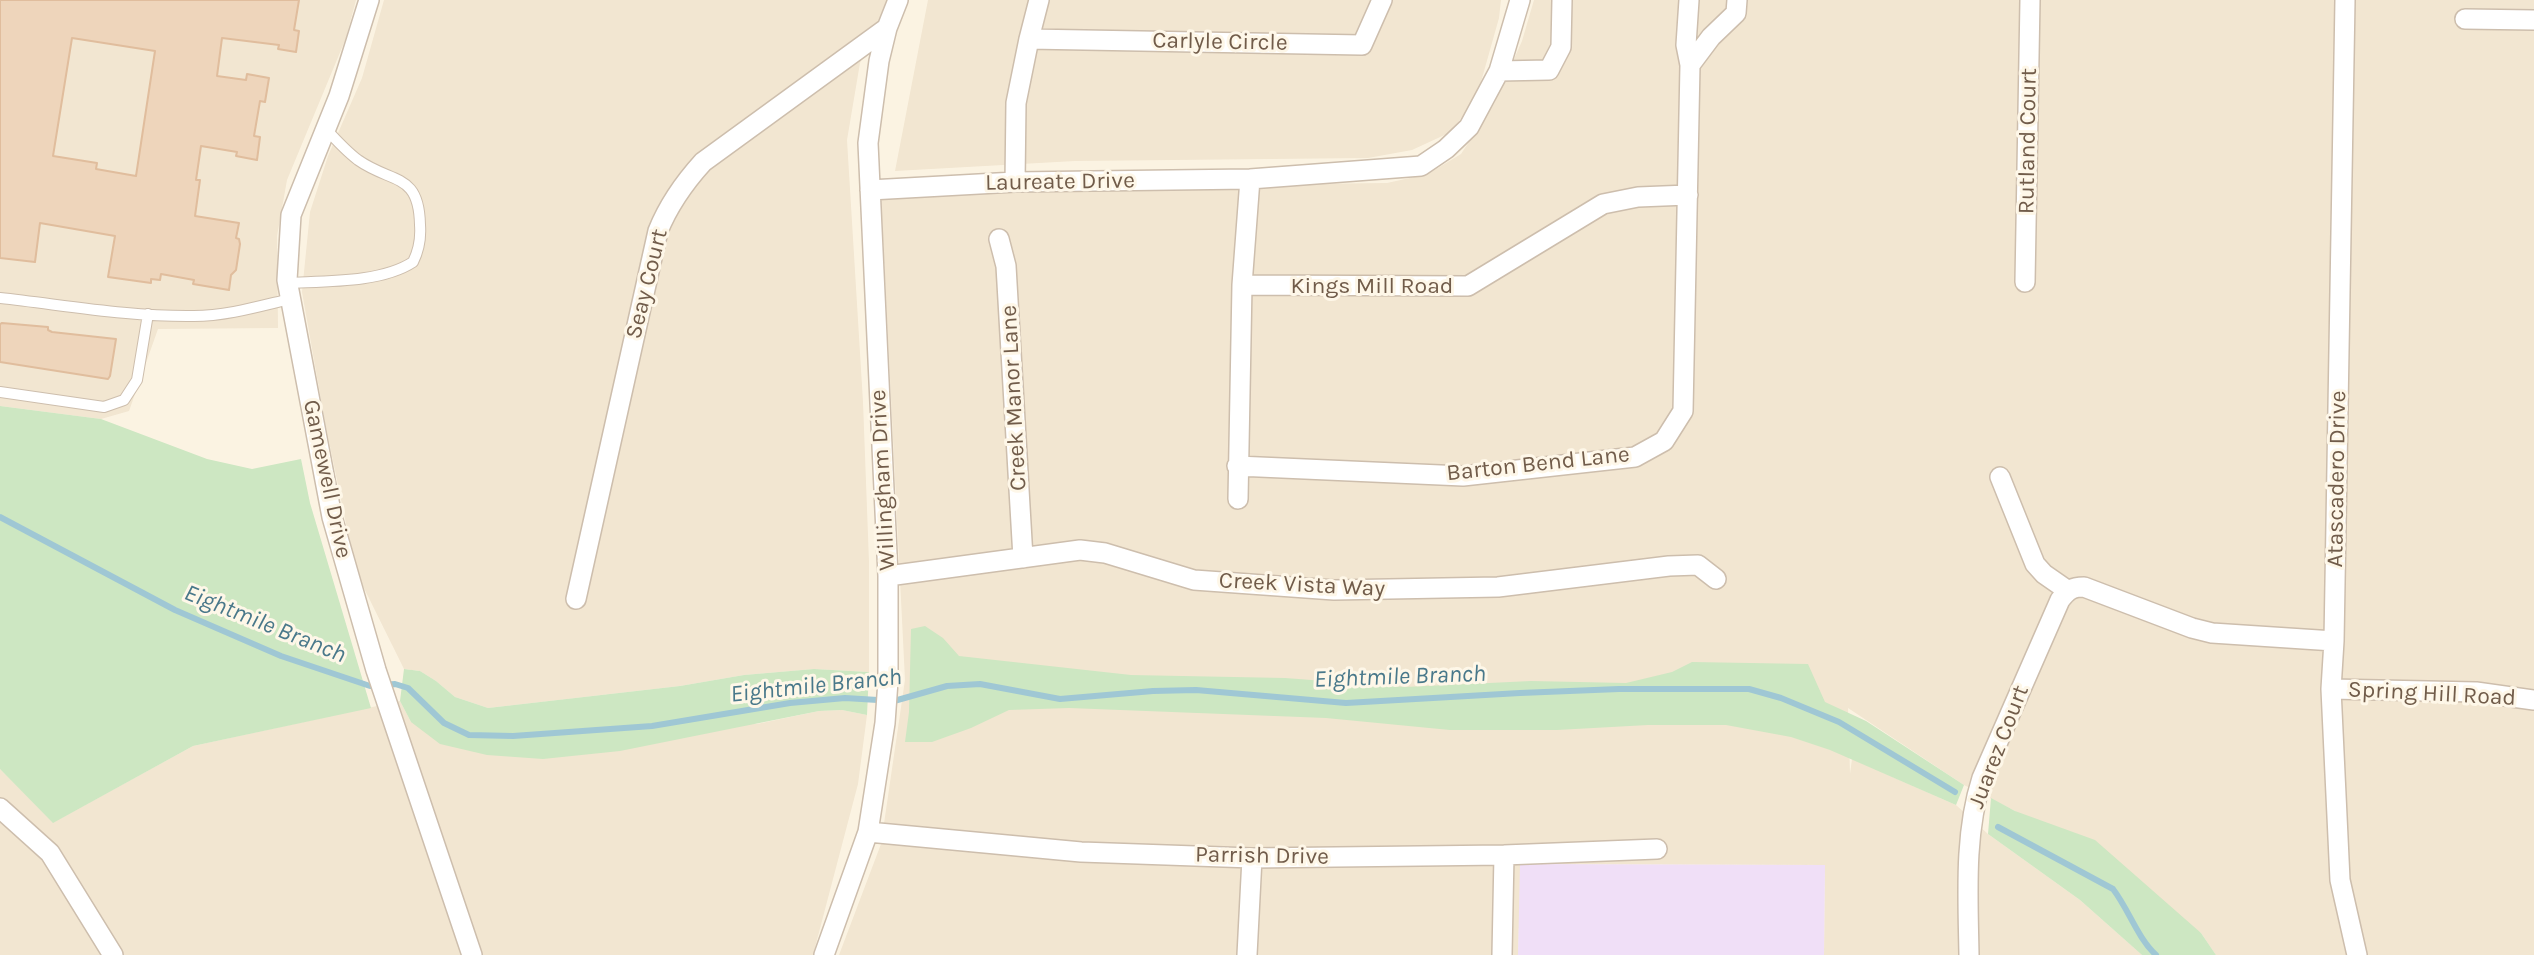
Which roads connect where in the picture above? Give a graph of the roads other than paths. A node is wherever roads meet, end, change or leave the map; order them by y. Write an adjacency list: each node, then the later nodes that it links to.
1 (369, 0): 17 (street, Gamewell Drive)
2 (898, 0): 13 (street, Willingham Drive)
3 (1039, 0): 14 (street)
4 (1382, 0): 14 (street, Carlyle Circle)
5 (1520, 0): 16 (street, Laureate Drive)
6 (1562, 0): 16 (street)
7 (1689, 0): 15 (street, Barton Bend Lane)
8 (1737, 0): 15 (street)
9 (2030, 0): 23 (street, Rutland Court)
10 (2345, 0): 37 (street, Atascadero Drive)
11 (2465, 19): 12 (street)
12 (2534, 20)
13 (887, 28): 20 (street, Willingham Drive); 36 (street, Seay Court)
14 (1029, 39): 19 (street)
15 (1690, 65): 21 (street, Barton Bend Lane)
16 (1499, 71): 18 (street, Laureate Drive)
17 (326, 129): 25 (street, Gamewell Drive); 25 (lane)
18 (1250, 179): 19 (street, Laureate Drive); 24 (street)
19 (1015, 182): 20 (street, Laureate Drive)
20 (870, 190): 33 (street, Willingham Drive)
21 (1688, 195): 24 (street, Kings Mill Road); 29 (street, Barton Bend Lane)
22 (999, 239): 32 (street, Creek Manor Lane)
23 (2025, 282)
24 (1242, 285): 29 (street)
25 (289, 291): 27 (lane); 46 (street, Gamewell Drive)
26 (0, 298): 27 (lane)
27 (148, 314): 28 (lane)
28 (0, 392)
29 (1237, 466): 31 (street)
30 (2000, 477): 35 (street)
31 (1238, 499)
32 (1023, 558): 33 (street, Creek Vista Way); 34 (street, Creek Vista Way)
33 (888, 576): 41 (street, Willingham Drive)
34 (1716, 579)
35 (2067, 590): 37 (street); 50 (street, Juarez Court)
36 (576, 599)
37 (2334, 641): 38 (street, Atascadero Drive)
38 (2331, 689): 39 (street, Spring Hill Road); 51 (street, Atascadero Drive)
39 (2534, 700)
40 (0, 808): 45 (street)
41 (868, 832): 44 (street, Parrish Drive); 47 (street, Willingham Drive)
42 (1657, 849): 43 (street, Parrish Drive)
43 (1504, 855): 44 (street, Parrish Drive); 49 (street)
44 (1252, 858): 48 (street)
45 (113, 955)
46 (472, 955)
47 (824, 955)
48 (1247, 955)
49 (1502, 955)
50 (1969, 955)
51 (2357, 955)

